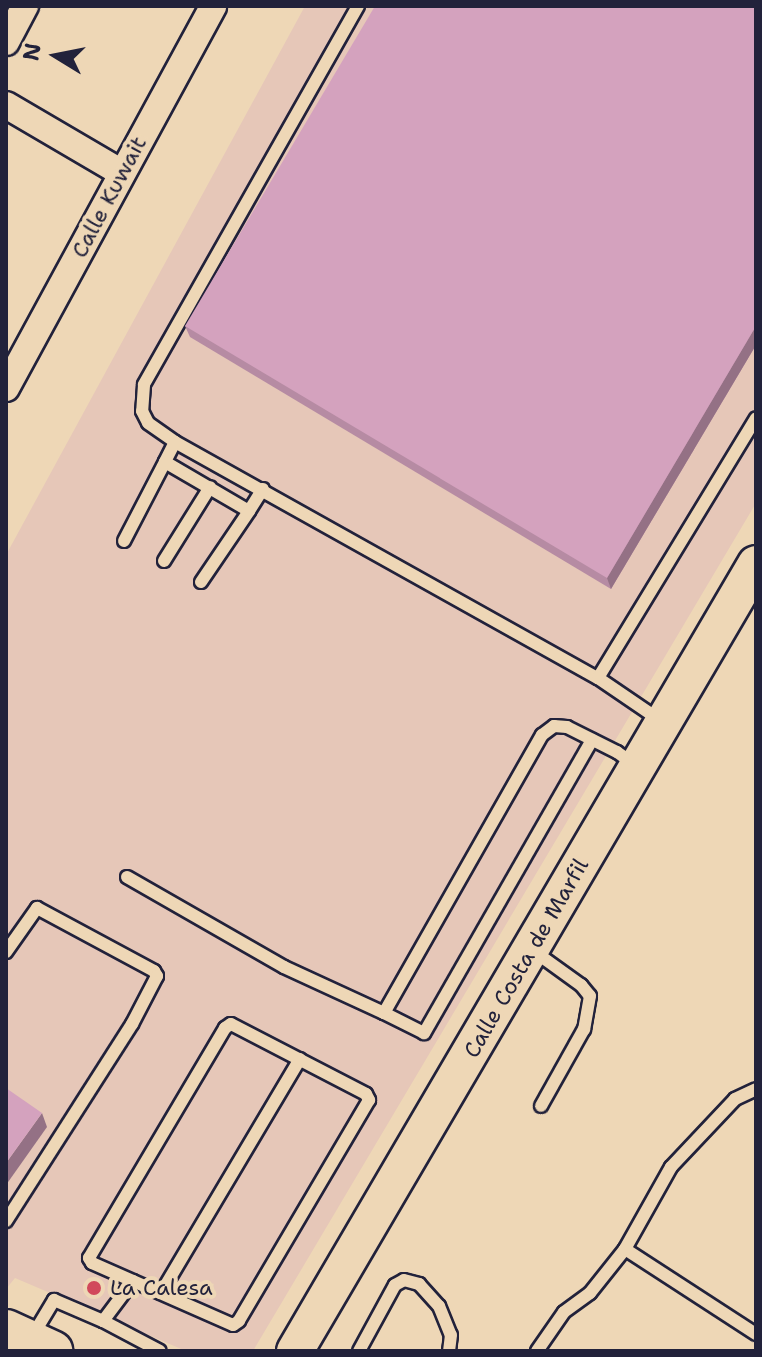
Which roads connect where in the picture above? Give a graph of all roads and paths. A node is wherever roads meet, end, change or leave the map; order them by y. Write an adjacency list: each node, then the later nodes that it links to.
1 (25, 6): 4 (street)
2 (213, 6): 6 (street, Calle Kuwait)
3 (358, 6): 9 (lane)
4 (6, 42)
5 (6, 105): 6 (street)
6 (122, 173): 7 (street, Calle Kuwait)
7 (6, 388)
8 (756, 418): 18 (lane)
9 (175, 442): 10 (lane); 12 (lane)
10 (165, 462): 11 (lane); 14 (lane)
11 (210, 487): 13 (lane); 15 (lane)
12 (263, 489): 13 (lane); 18 (lane)
13 (249, 511): 17 (lane)
14 (124, 541)
15 (164, 561)
16 (756, 564): 19 (street, Calle Costa de Marfil)
17 (201, 582)
18 (598, 678): 19 (lane)
19 (665, 723): 21 (street, Calle Costa de Marfil)
20 (592, 740): 21 (lane); 25 (lane); 25 (lane)
21 (637, 767): 23 (street, Calle Costa de Marfil)
22 (127, 877): 25 (lane)
23 (532, 949): 28 (lane); 37 (street, Calle Costa de Marfil)
24 (6, 952): 29 (lane)
25 (384, 1013)
26 (300, 1059): 31 (lane); 32 (lane); 32 (lane)
27 (756, 1089): 30 (lane)
28 (541, 1106)
29 (6, 1221)
30 (625, 1249): 34 (lane); 40 (lane)
31 (133, 1281): 32 (lane); 33 (lane)
32 (161, 1293)
33 (103, 1321): 35 (lane); 36 (lane)
34 (756, 1334)
35 (29, 1341)
36 (160, 1351)
37 (295, 1351)
38 (359, 1351): 39 (lane)
39 (449, 1351)
40 (537, 1351)

